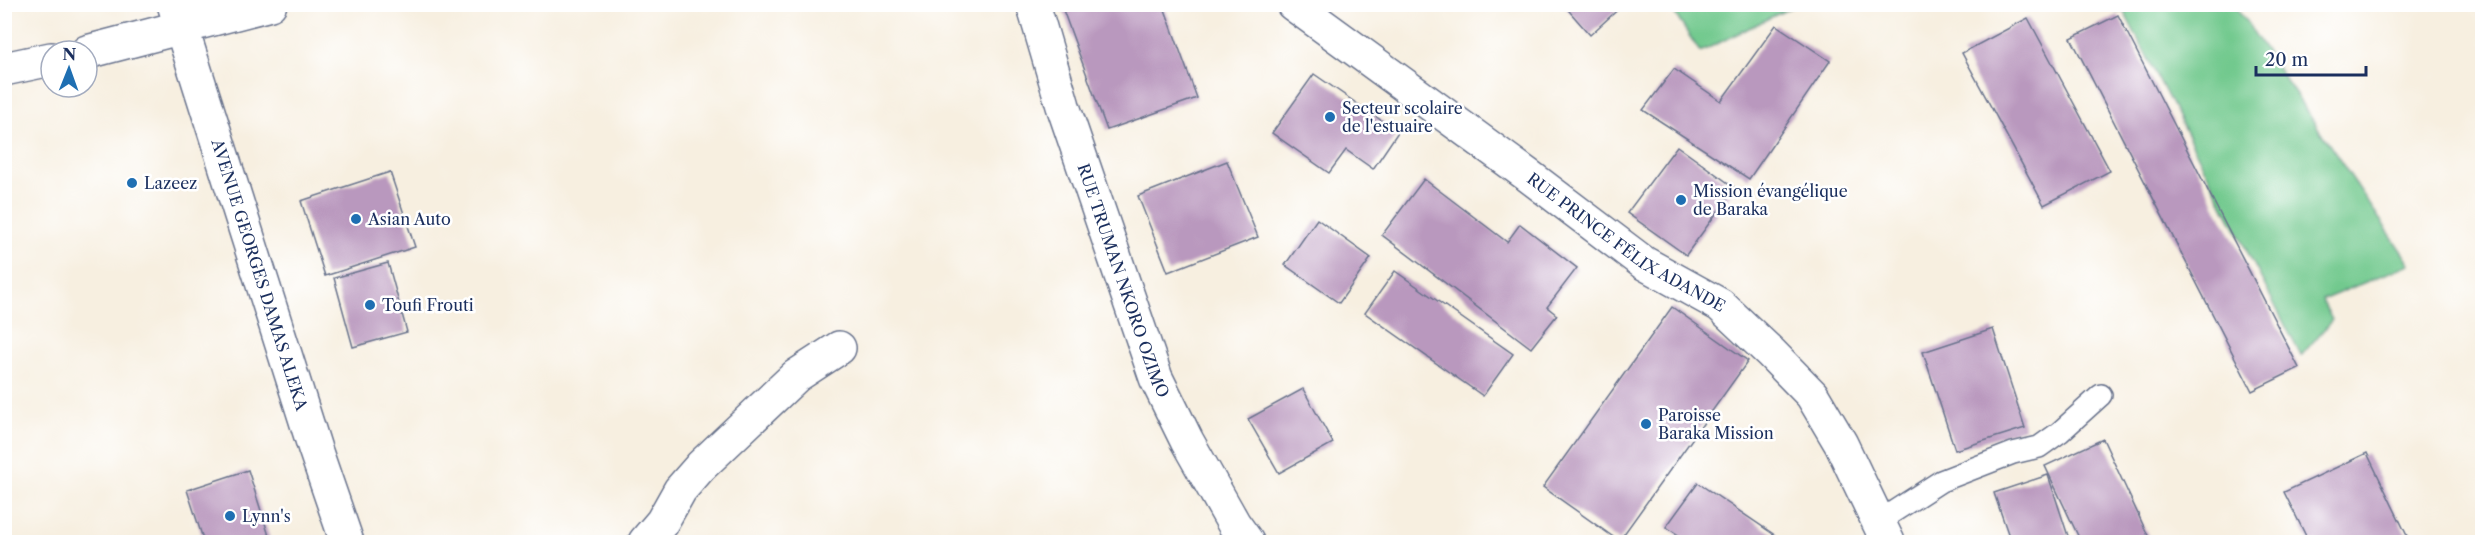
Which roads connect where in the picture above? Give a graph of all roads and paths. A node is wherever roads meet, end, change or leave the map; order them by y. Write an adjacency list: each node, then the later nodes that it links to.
1 (270, 4): 4 (street)
2 (1033, 4): 13 (street, RUE TRUMAN NKORO OZIMO)
3 (1293, 4): 10 (street, RUE PRINCE FÉLIX ADANDE)
4 (178, 15): 5 (street); 11 (street, AVENUE GEORGES DAMAS ALEKA)
5 (99, 46)
6 (39, 62): 7 (street)
7 (4, 69)
8 (839, 348): 12 (street)
9 (2101, 395): 10 (lane)
10 (1883, 532)
11 (347, 543)
12 (645, 543)
13 (1247, 543)

